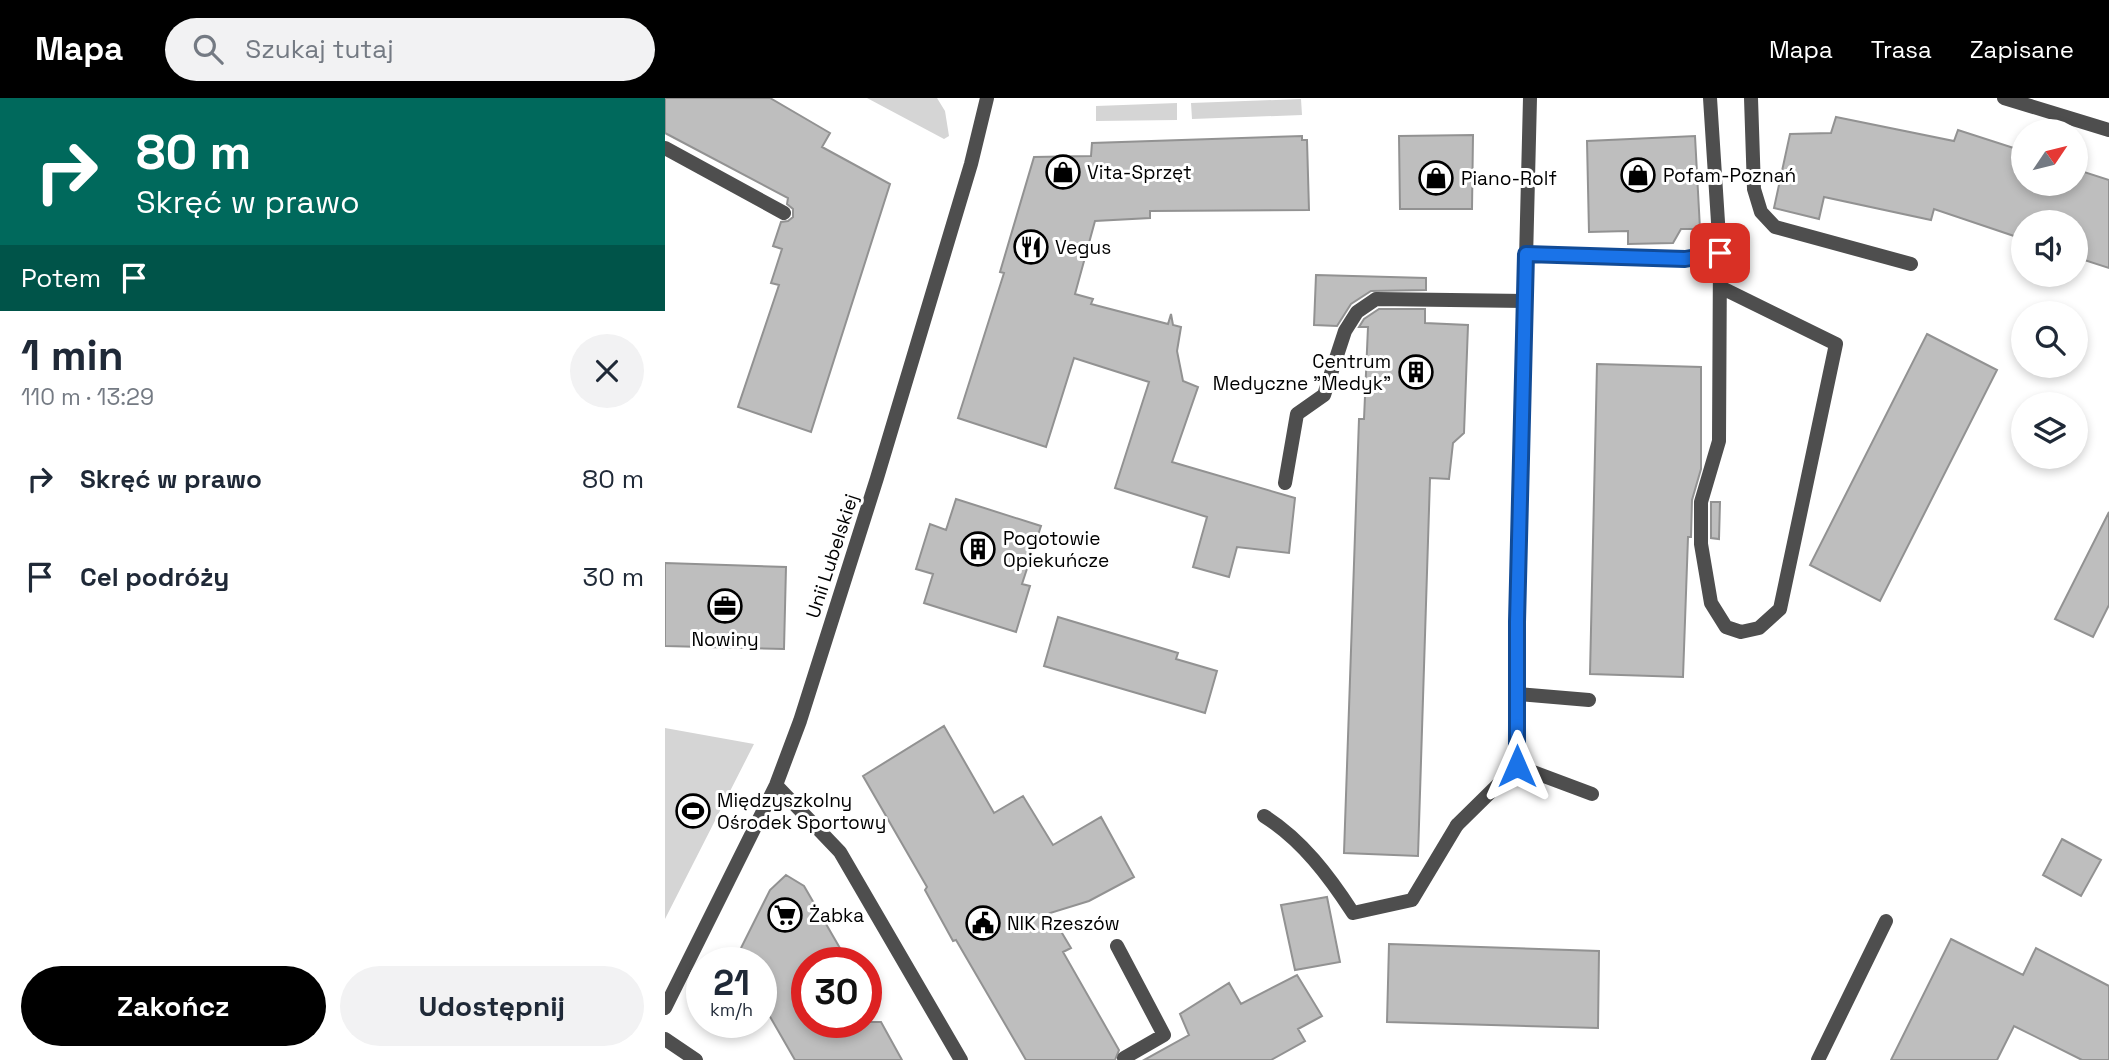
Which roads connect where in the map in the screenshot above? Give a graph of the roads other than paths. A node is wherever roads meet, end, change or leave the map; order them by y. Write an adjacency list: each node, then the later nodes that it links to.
1 (987, 98): 18 (street, Unii Lubelskiej)
2 (1530, 98): 10 (street)
3 (1710, 98): 9 (street)
4 (1751, 98): 11 (street)
5 (2004, 98): 6 (street)
6 (2109, 130)
7 (665, 148): 8 (street)
8 (784, 213)
9 (1720, 253): 10 (street); 12 (street)
10 (1526, 254): 13 (street)
11 (1910, 264)
12 (1720, 287): 12 (street)
13 (1525, 301): 14 (street); 15 (street)
14 (1285, 483)
15 (1517, 694): 16 (street); 17 (street)
16 (1589, 700)
17 (1517, 766): 19 (street); 20 (street)
18 (776, 785): 23 (street, Unii Lubelskiej); 27 (street)
19 (1592, 794)
20 (1264, 816)
21 (1886, 921): 28 (street)
22 (1117, 946): 25 (street)
23 (665, 1008)
24 (665, 1039): 26 (street)
25 (1124, 1058)
26 (696, 1060)
27 (961, 1060)
28 (1818, 1060)

